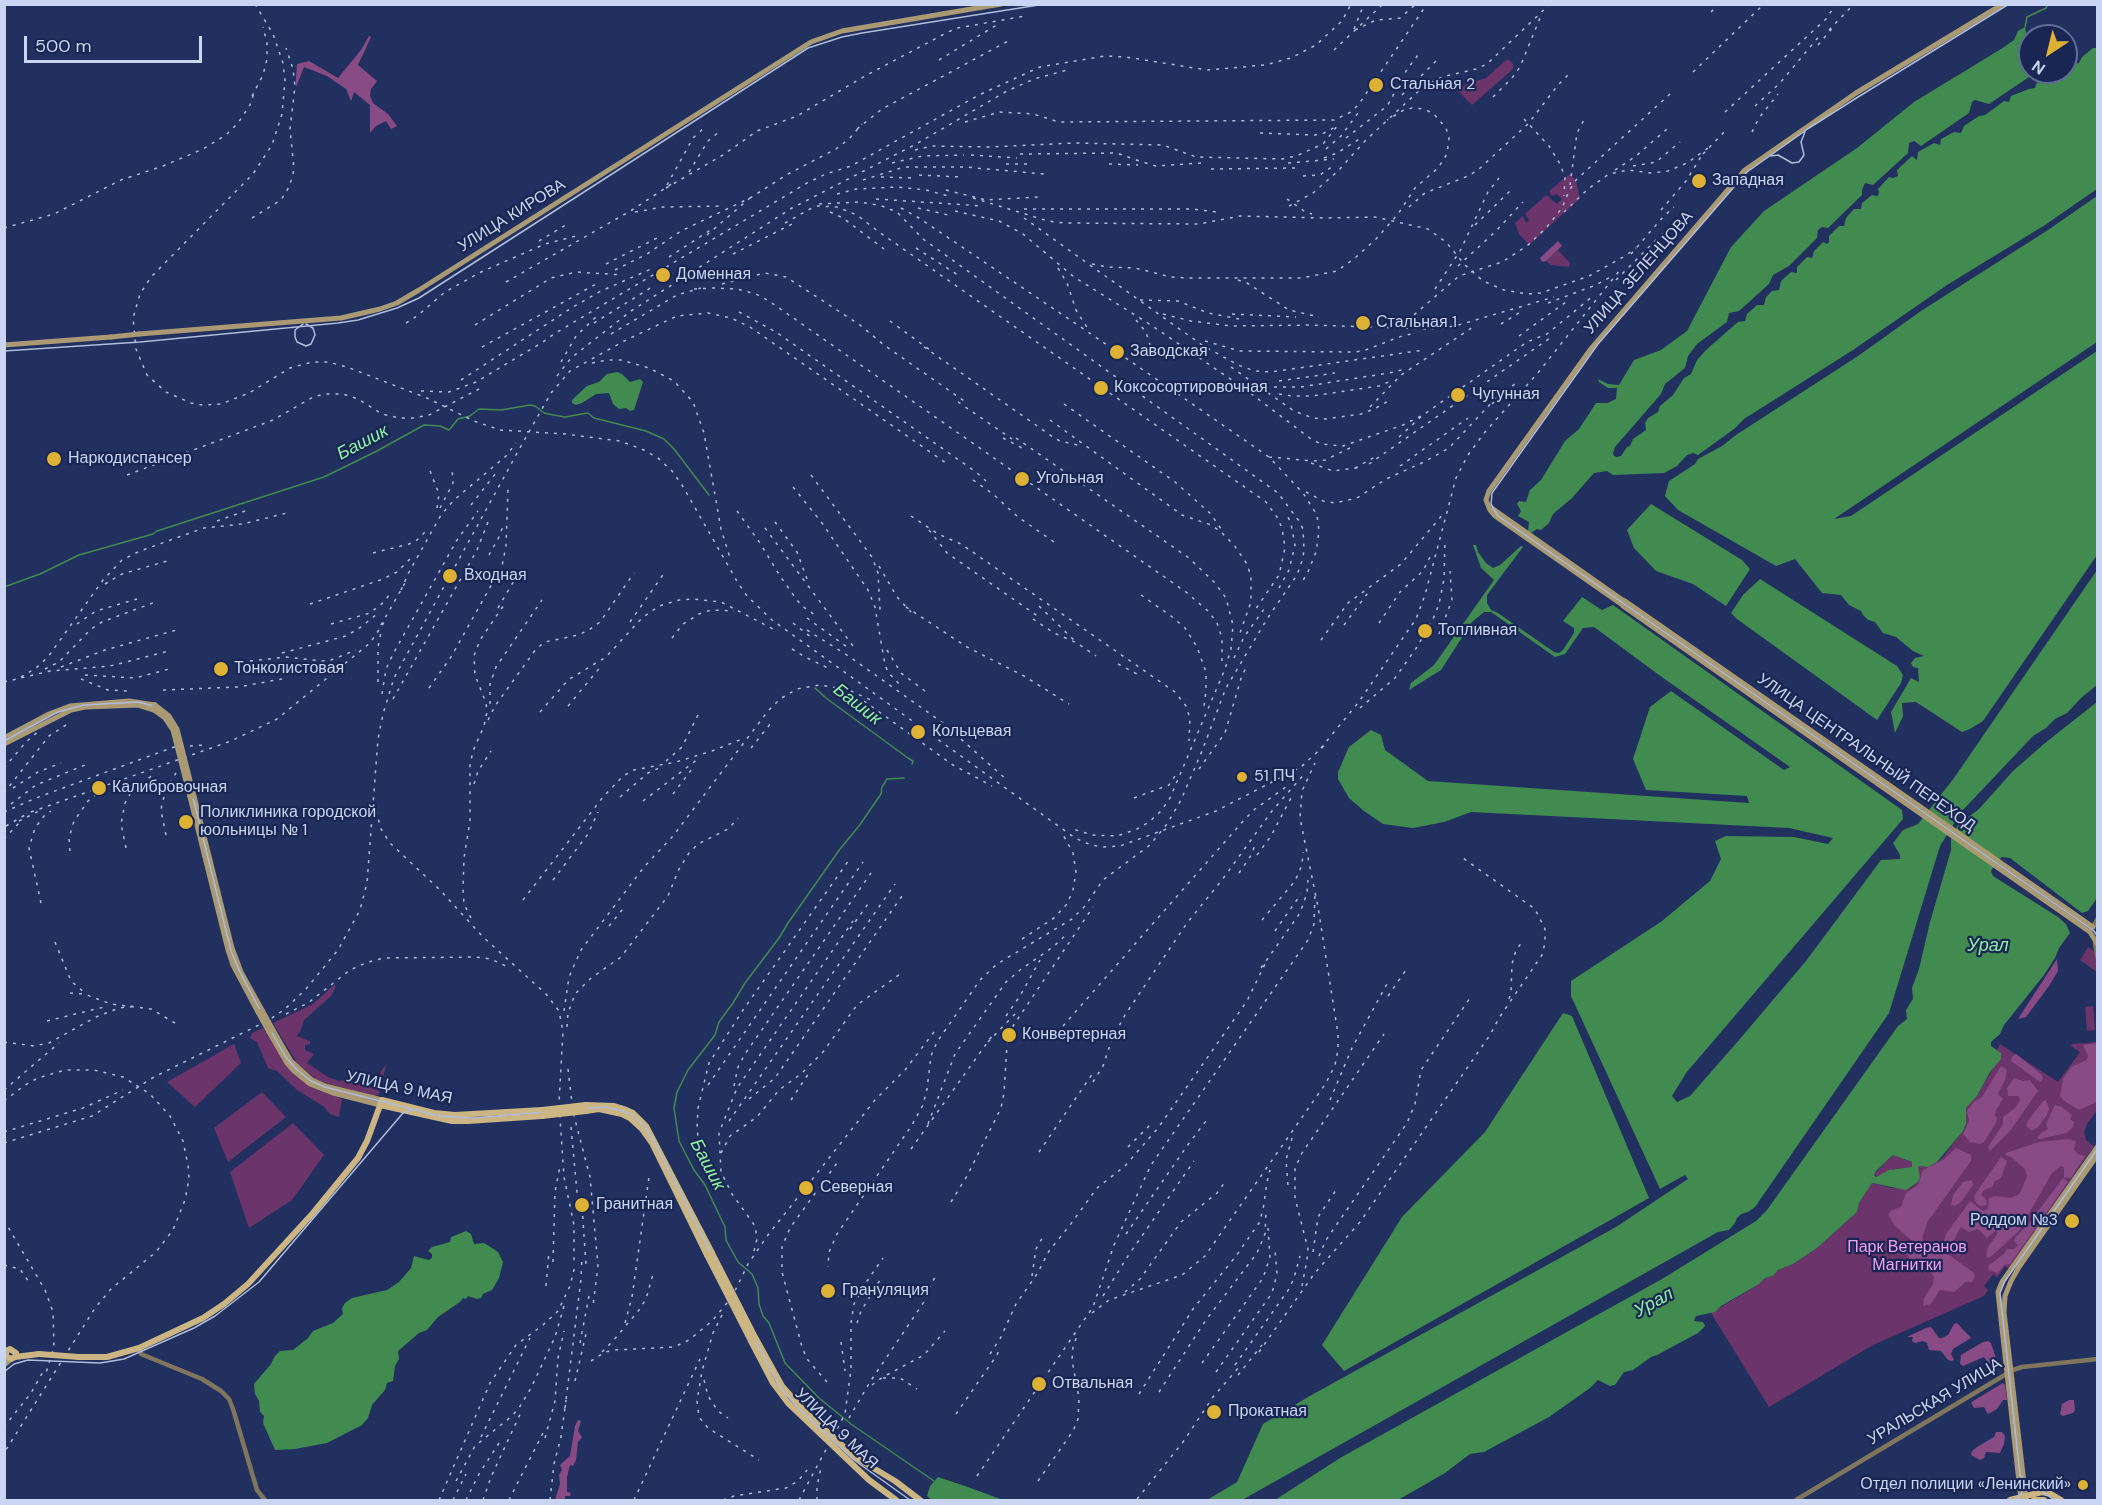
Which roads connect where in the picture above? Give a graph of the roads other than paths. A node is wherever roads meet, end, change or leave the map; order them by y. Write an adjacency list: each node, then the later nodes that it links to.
1 (1002, 4): 3 (main road, УЛИЦА КИРОВА, bridge)
2 (2003, 4): 4 (main road, УЛИЦА ЗЕЛЕНЦОВА)
3 (4, 345)
4 (1486, 500): 9 (main road, УЛИЦА ЦЕНТРАЛЬНЫЙ ПЕРЕХОД)
5 (154, 707): 6 (main road); 7 (main road); 12 (main road, УЛИЦА 9 МАЯ, bridge)
6 (4, 738)
7 (4, 744)
8 (2097, 918): 9 (street)
9 (2093, 928): 10 (main road)
10 (2096, 944): 11 (street)
11 (2097, 960)
12 (381, 1102): 16 (main road, УЛИЦА 9 МАЯ, bridge); 17 (main road)
13 (2097, 1146): 15 (main road)
14 (2097, 1154): 15 (main road)
15 (2066, 1196): 21 (main road)
16 (753, 1340): 24 (main road, УЛИЦА 9 МАЯ); 25 (main road, УЛИЦА 9 МАЯ)
17 (140, 1351): 18 (main road, bridge); 23 (street)
18 (9, 1354): 20 (main road)
19 (2097, 1359): 21 (street, УРАЛЬСКАЯ УЛИЦА)
20 (4, 1365)
21 (2009, 1373): 22 (main road); 26 (street, УРАЛЬСКАЯ УЛИЦА)
22 (2023, 1499): 27 (main road); 30 (main road)
23 (265, 1500)
24 (896, 1500)
25 (921, 1500)
26 (1796, 1500)
27 (2010, 1500)
28 (2034, 1500): 29 (main road)
29 (2044, 1500)
30 (2061, 1500)

